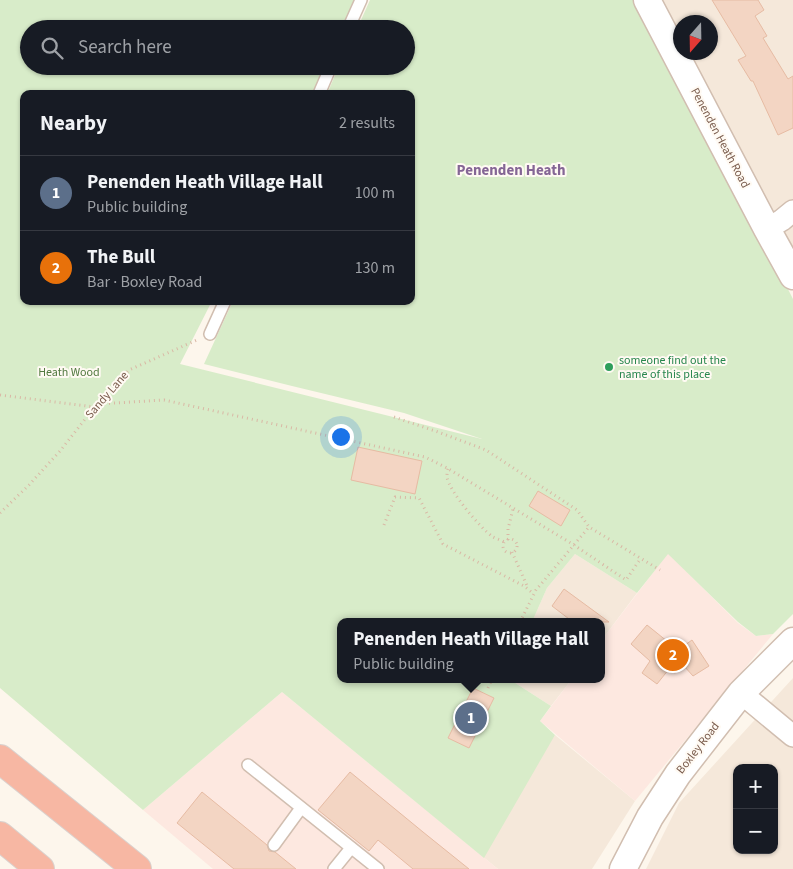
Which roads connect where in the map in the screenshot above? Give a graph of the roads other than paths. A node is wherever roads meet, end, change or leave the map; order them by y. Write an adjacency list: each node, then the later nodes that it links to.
1 (361, 0): 3 (lane)
2 (647, 0): 7 (street, Penenden Heath Road)
3 (352, 20)
4 (327, 75): 5 (lane)
5 (321, 90)
6 (793, 211): 7 (street)
7 (767, 229): 8 (street, Penenden Heath Road)
8 (793, 276)
9 (223, 305): 10 (lane)
10 (210, 334)
11 (793, 641): 12 (street, Boxley Road)
12 (741, 693): 13 (street); 24 (street, Boxley Road)
13 (793, 736)
14 (0, 759): 21 (highway)
15 (248, 765): 16 (lane)
16 (301, 808): 18 (lane); 19 (lane)
17 (0, 836): 20 (highway)
18 (274, 845)
19 (351, 848): 22 (lane); 23 (lane)
20 (40, 869)
21 (137, 869)
22 (334, 869)
23 (378, 869)
24 (623, 869)

